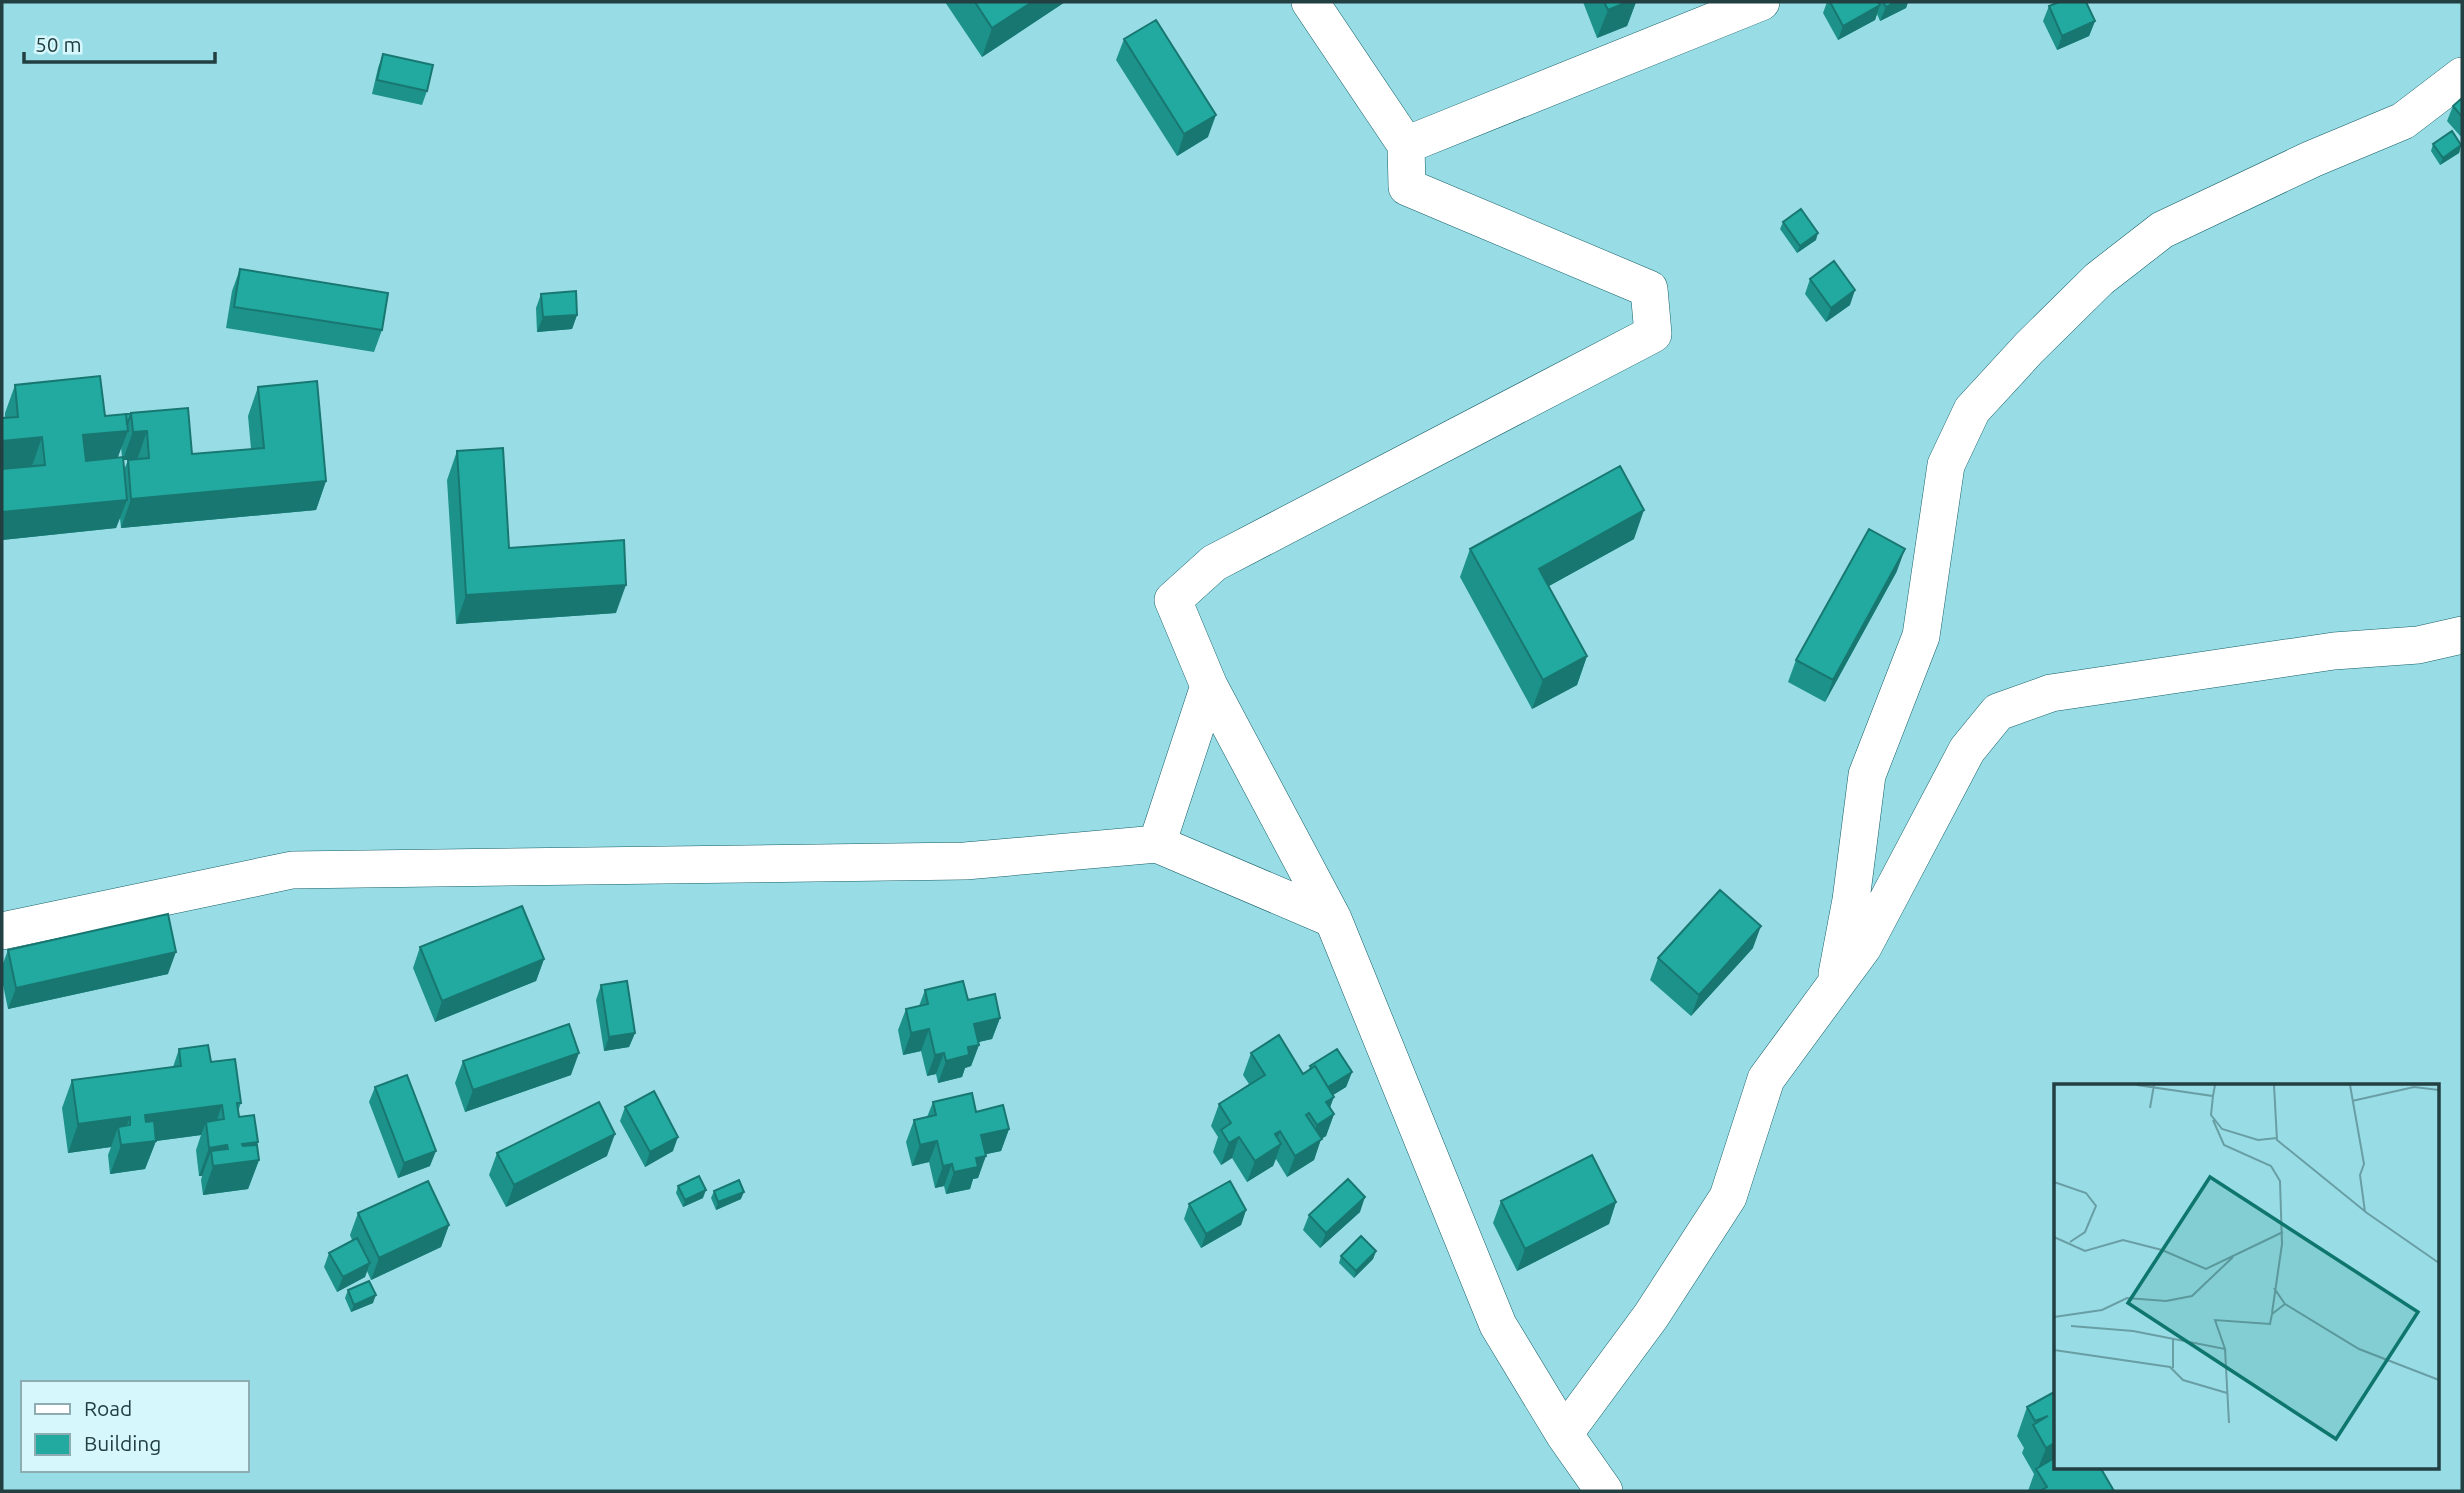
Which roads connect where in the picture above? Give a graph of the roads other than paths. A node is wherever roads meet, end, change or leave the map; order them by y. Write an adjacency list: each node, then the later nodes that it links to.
1 (1310, 2): 4 (street)
2 (1761, 2): 4 (street)
3 (2462, 76): 10 (street)
4 (1406, 145): 6 (street)
5 (2462, 635): 10 (street)
6 (1209, 686): 7 (street); 8 (street)
7 (1157, 844): 8 (street); 9 (street)
8 (1333, 919): 11 (street)
9 (2, 931)
10 (1834, 986): 11 (street)
11 (1564, 1434): 12 (street)
12 (1604, 1491)

